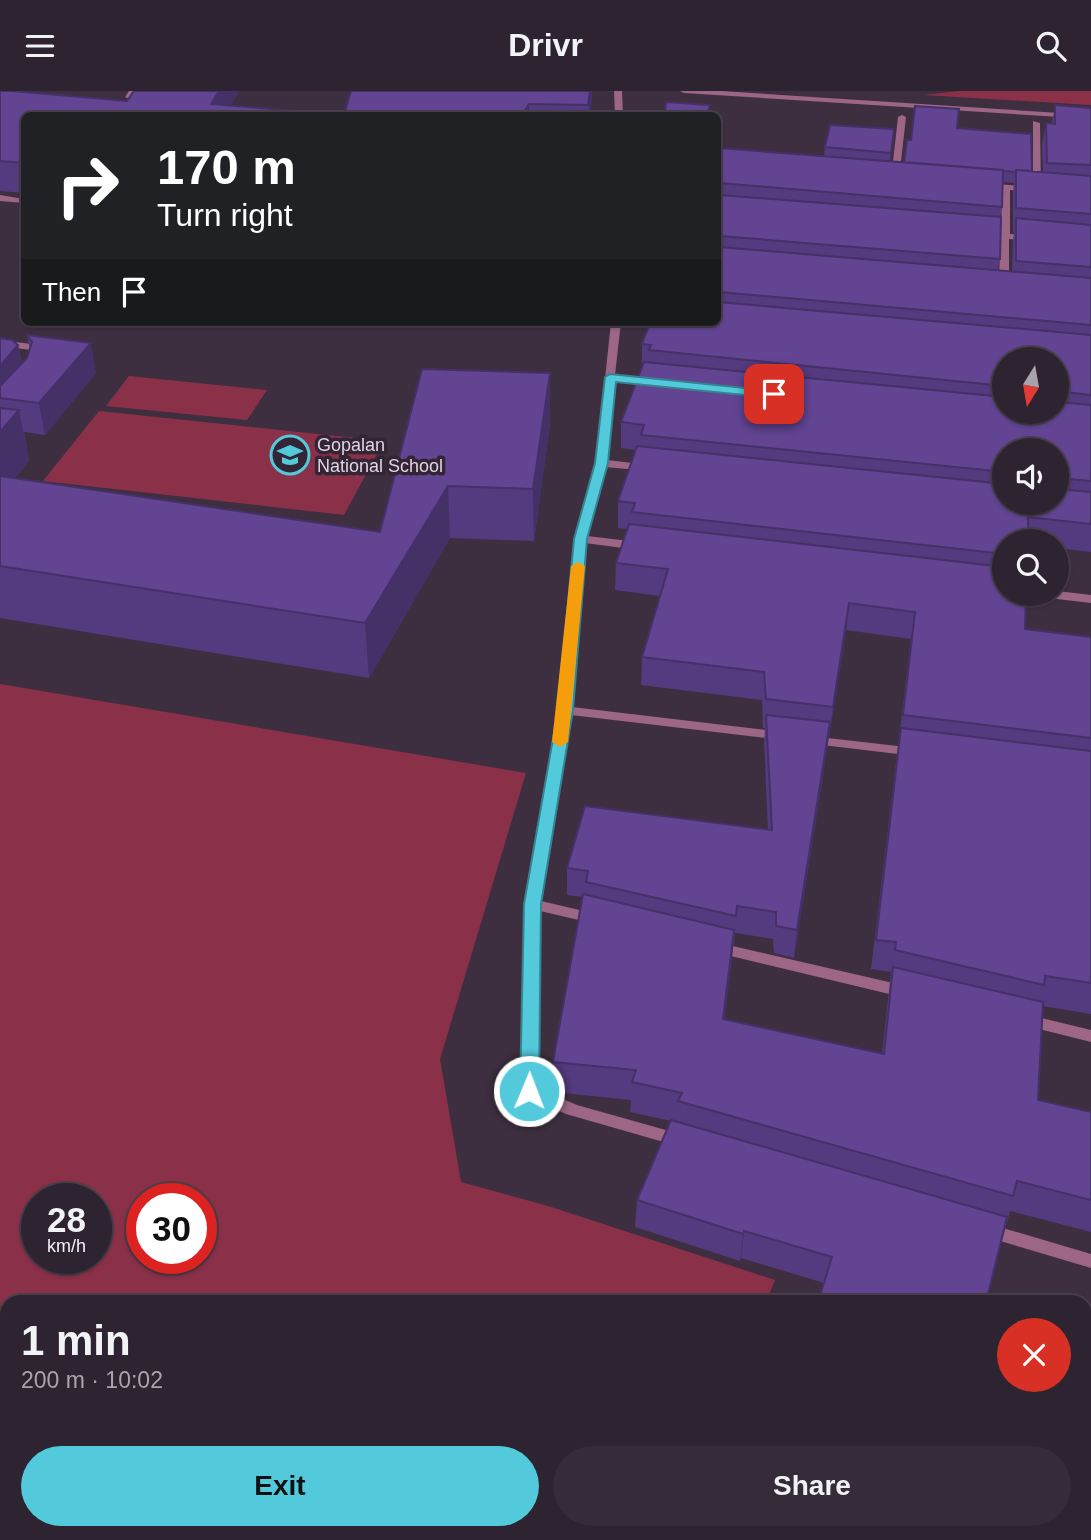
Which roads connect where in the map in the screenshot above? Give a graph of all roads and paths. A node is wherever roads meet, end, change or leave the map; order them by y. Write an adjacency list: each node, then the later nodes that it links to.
1 (618, 91): 3 (street)
2 (684, 91): 5 (street)
3 (619, 112)
4 (902, 117): 8 (street)
5 (1091, 117)
6 (1037, 123): 12 (street)
7 (882, 178): 8 (street)
8 (895, 179): 9 (street)
9 (909, 180)
10 (979, 185): 11 (street)
11 (1006, 187): 12 (street); 17 (street)
12 (1037, 190): 13 (street)
13 (1050, 191)
14 (0, 198): 15 (street)
15 (21, 201)
16 (978, 233): 17 (street)
17 (1005, 236): 18 (street); 20 (street)
18 (1042, 239)
19 (990, 289): 20 (street)
20 (1004, 290): 21 (street)
21 (1016, 291)
22 (615, 326): 25 (street)
23 (0, 343): 24 (street)
24 (65, 351)
25 (610, 377): 26 (street); 27 (street)
26 (665, 383)
27 (601, 463): 28 (street); 29 (street)
28 (656, 469)
29 (580, 539): 30 (street); 33 (street)
30 (649, 547)
31 (1069, 596): 32 (street)
32 (1091, 599)
33 (565, 710): 34 (street); 35 (street)
34 (925, 754)
35 (533, 904): 36 (street); 41 (street)
36 (614, 923)
37 (696, 943): 38 (street)
38 (928, 997)
39 (1009, 1017): 40 (street)
40 (1091, 1036)
41 (692, 1145)
42 (971, 1226): 43 (street)
43 (1091, 1261)

